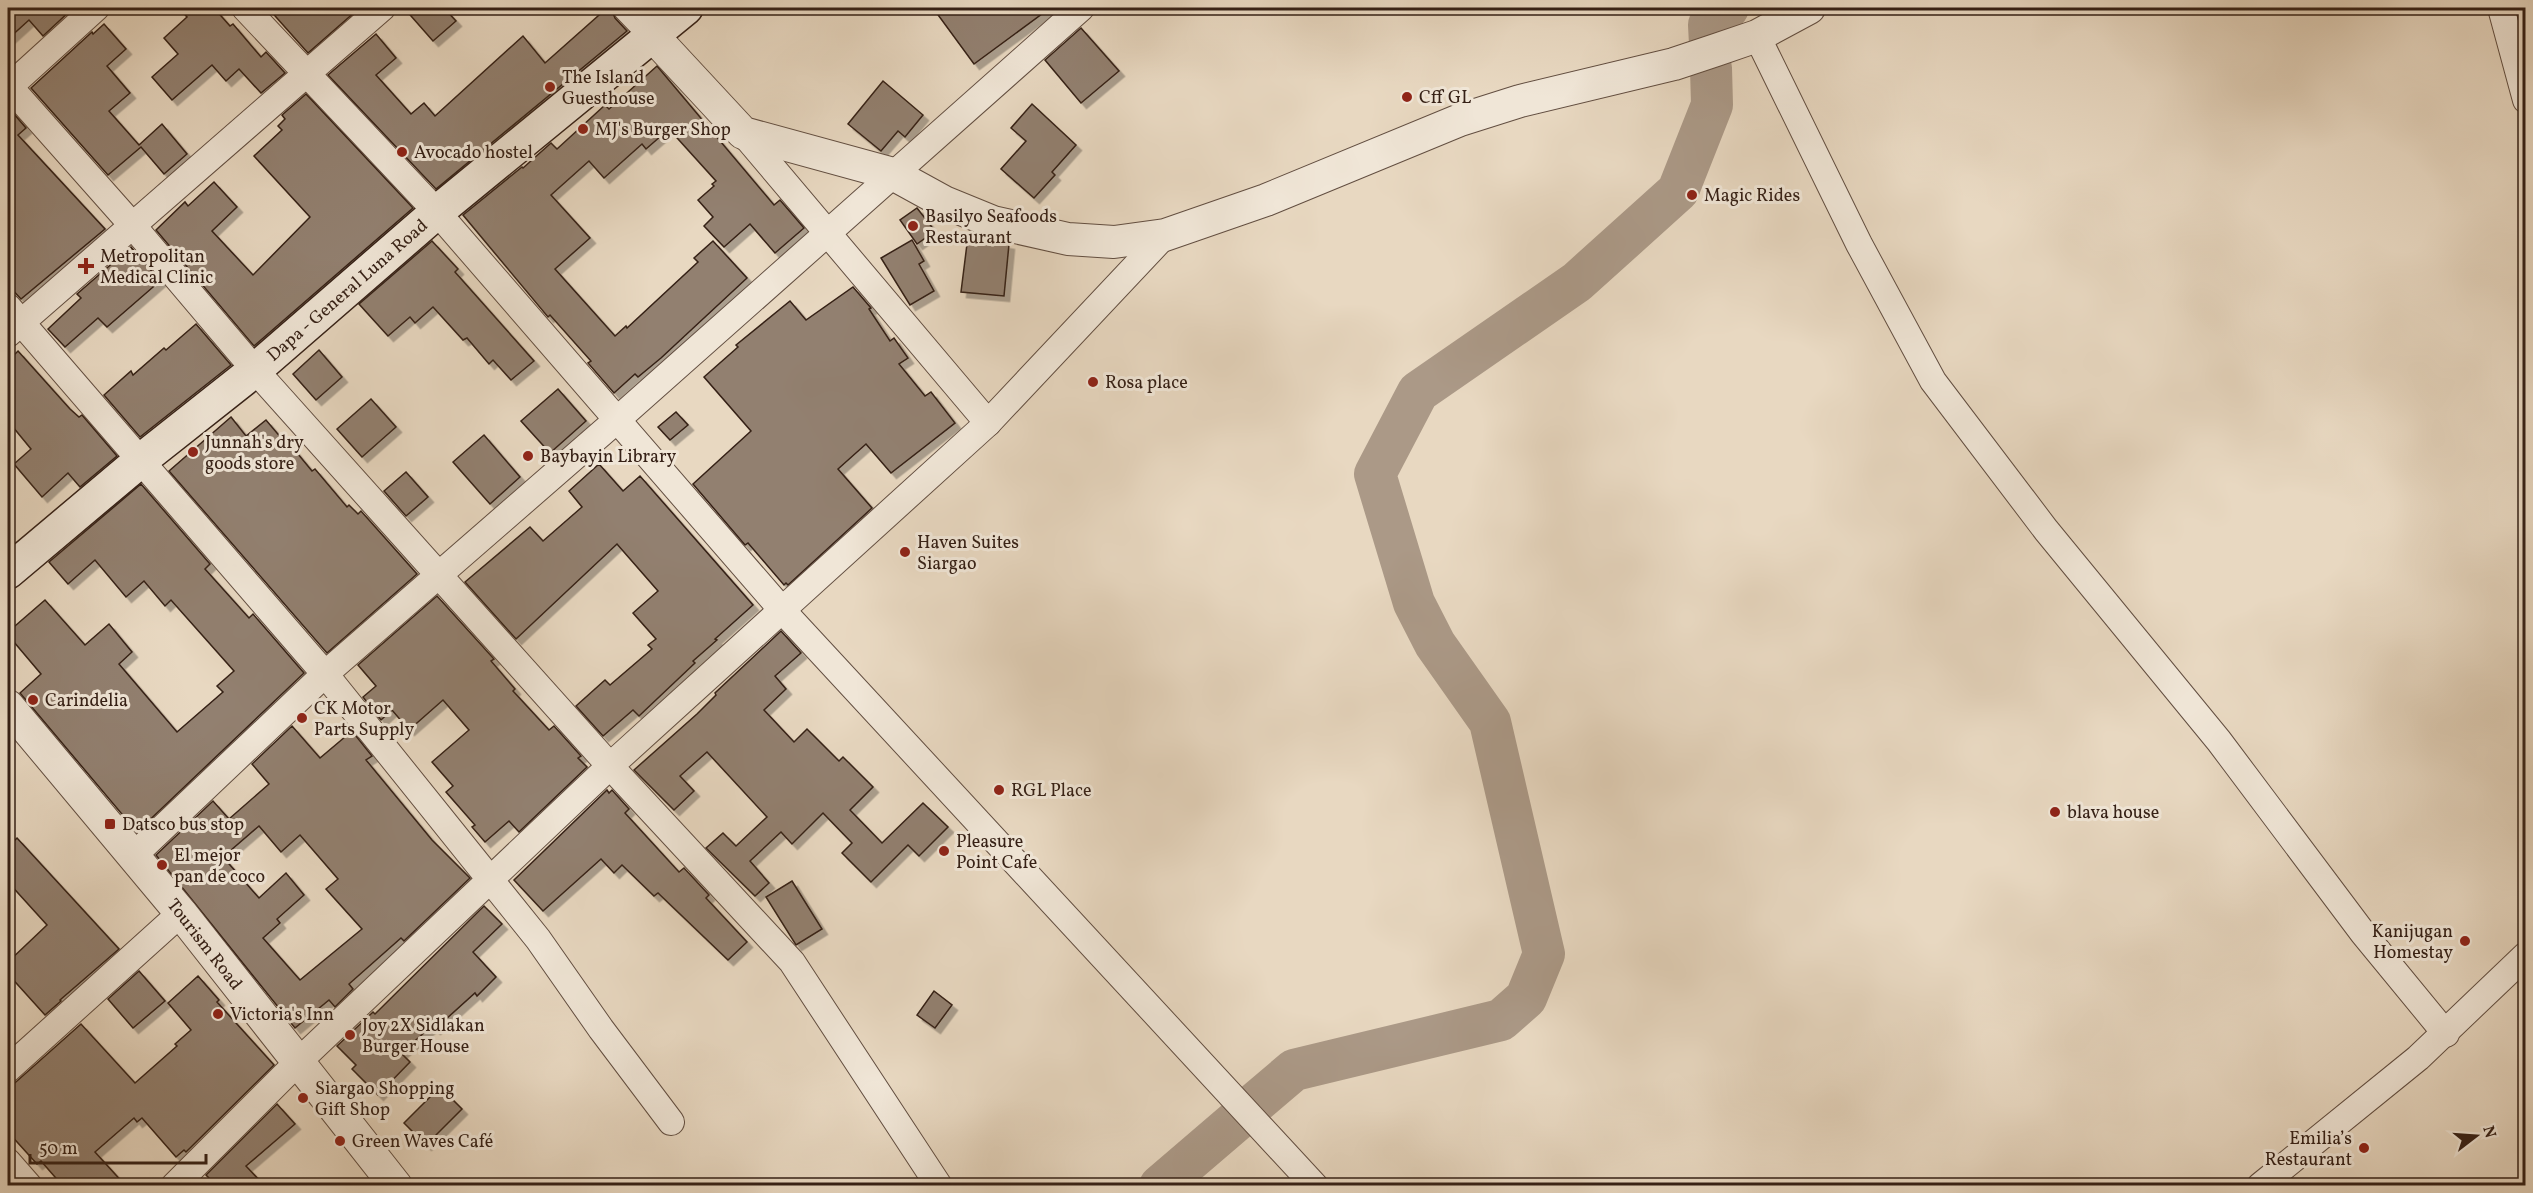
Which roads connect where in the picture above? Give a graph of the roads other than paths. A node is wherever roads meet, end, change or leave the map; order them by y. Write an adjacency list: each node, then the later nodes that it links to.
1 (96, 8): 12 (street)
2 (245, 8): 11 (street)
3 (382, 8): 11 (street)
4 (626, 8): 9 (street)
5 (686, 8): 9 (main road, Dapa - General Luna Road)
6 (1081, 8): 15 (street)
7 (1809, 8): 10 (street)
8 (2501, 8): 13 (street)
9 (652, 35): 14 (street); 16 (main road, Dapa - General Luna Road)
10 (1757, 36): 19 (street); 35 (street)
11 (309, 74): 16 (street); 17 (street)
12 (8, 86): 17 (street)
13 (2526, 100)
14 (743, 133): 15 (street); 18 (street)
15 (893, 174): 18 (street); 19 (street)
16 (437, 212): 21 (main road, Dapa - General Luna Road); 22 (street)
17 (133, 226): 20 (street); 21 (street)
18 (829, 233): 22 (street); 23 (street)
19 (1165, 235): 23 (street)
20 (12, 321): 24 (street)
21 (255, 370): 24 (main road, Dapa - General Luna Road); 26 (street)
22 (618, 419): 26 (street); 27 (street)
23 (988, 423): 27 (street)
24 (140, 461): 25 (main road, Dapa - General Luna Road); 28 (street)
25 (8, 572)
26 (439, 576): 28 (street); 30 (street)
27 (782, 610): 30 (street); 44 (street)
28 (325, 674): 31 (street); 32 (street)
29 (8, 706): 31 (street, Tourism Road)
30 (610, 766): 32 (street); 43 (street)
31 (133, 856): 33 (street, Tourism Road)
32 (492, 879): 36 (street); 38 (street)
33 (181, 913): 36 (street, Tourism Road); 37 (street)
34 (2526, 955): 35 (street)
35 (2446, 1034): 45 (street)
36 (298, 1062): 41 (street); 42 (street, Tourism Road)
37 (8, 1069)
38 (671, 1122)
39 (8, 1162): 40 (street)
40 (28, 1185)
41 (174, 1185)
42 (396, 1185)
43 (939, 1185)
44 (1315, 1185)
45 (2260, 1185)

